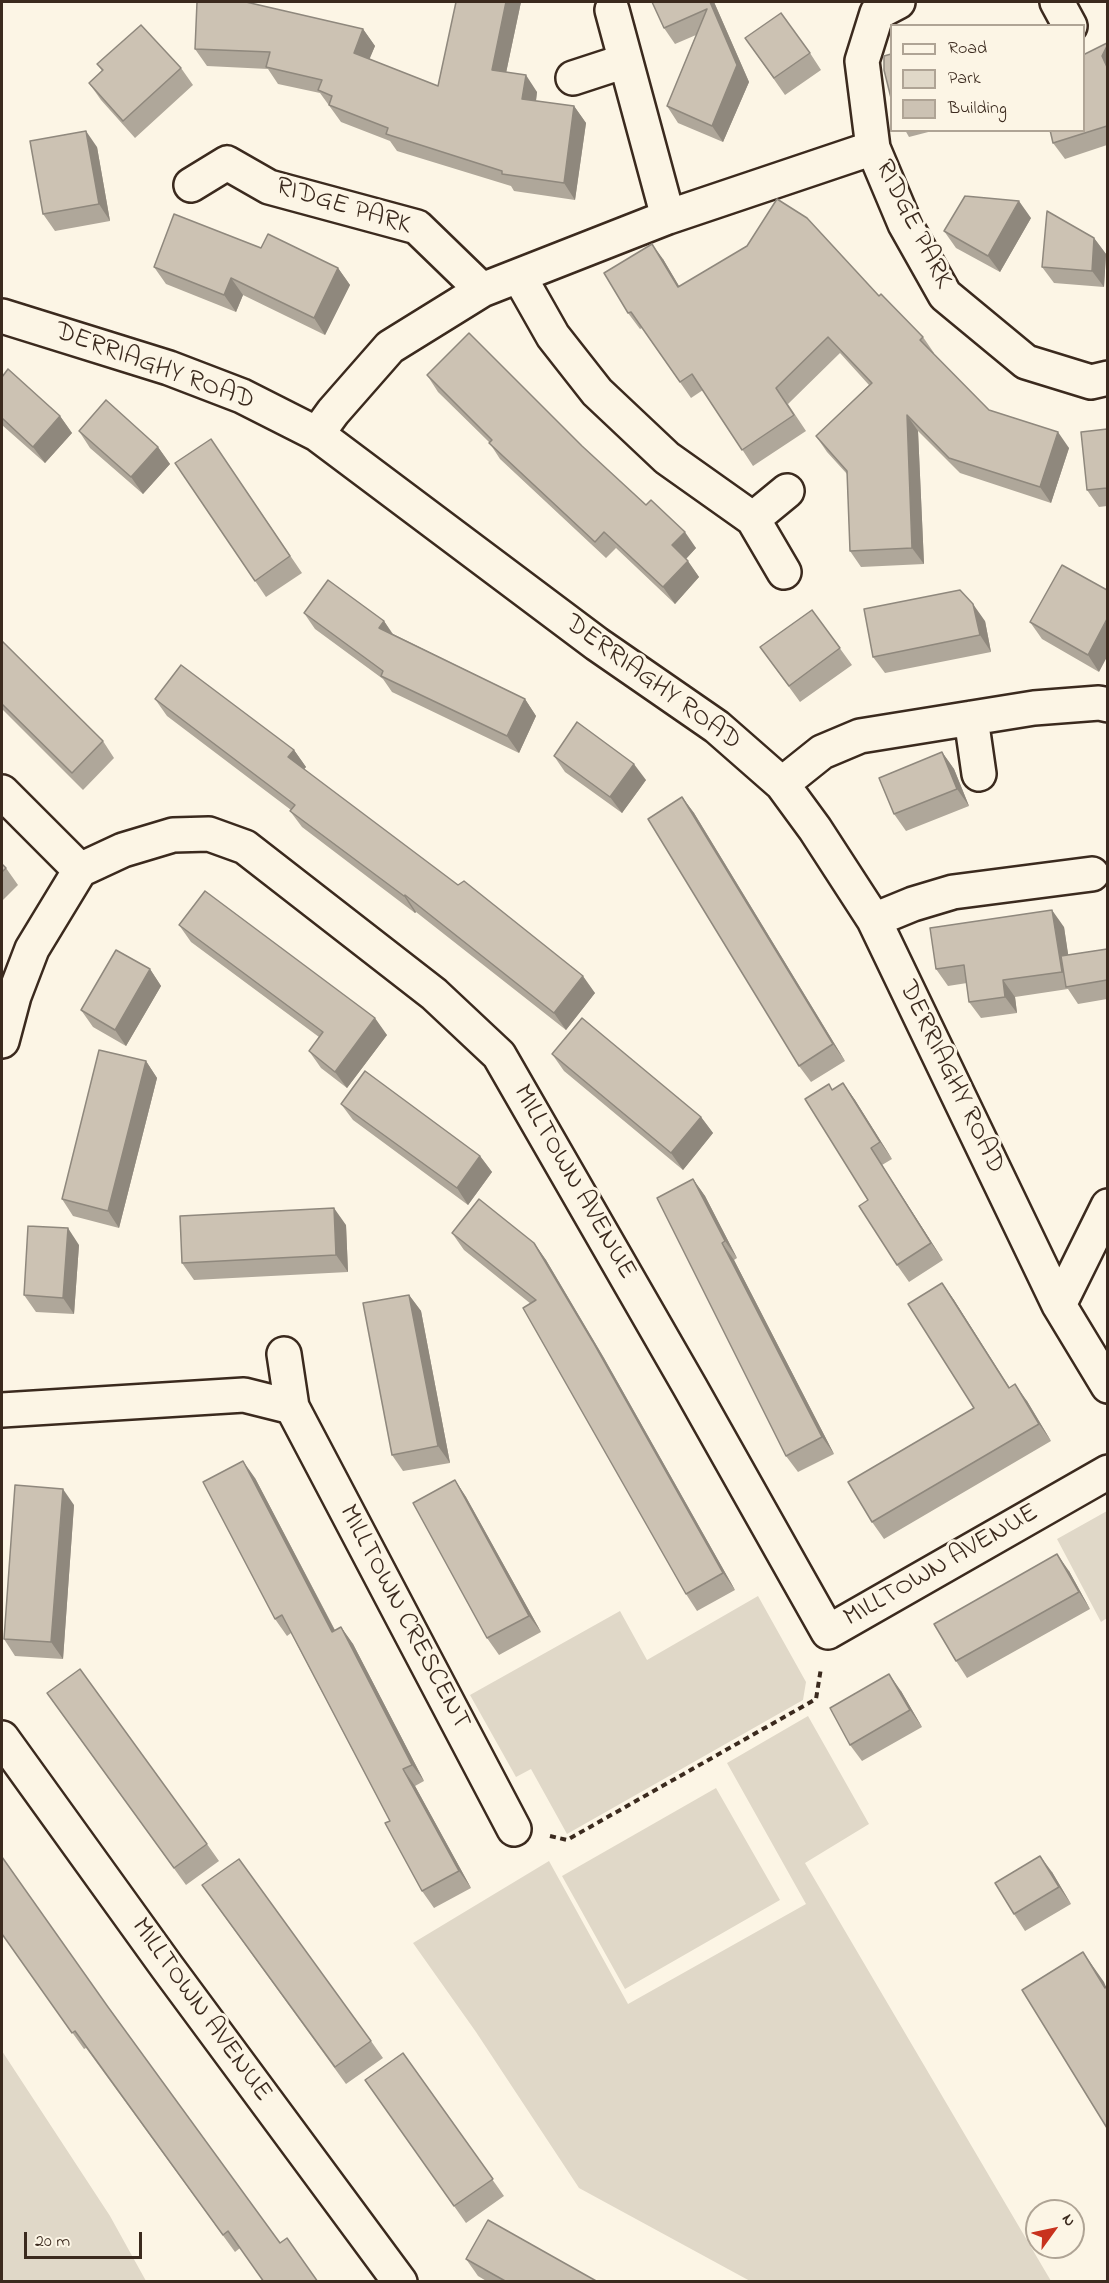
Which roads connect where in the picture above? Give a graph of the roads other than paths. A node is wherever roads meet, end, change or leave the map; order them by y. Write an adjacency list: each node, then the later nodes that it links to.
1 (898, 2): 7 (street, RIDGE PARK)
2 (1057, 2): 4 (street)
3 (612, 10): 5 (street)
4 (1069, 24)
5 (625, 61): 6 (street); 9 (street)
6 (573, 78)
7 (873, 148): 9 (street, RIDGE PARK); 13 (street, RIDGE PARK)
8 (191, 185): 11 (street, RIDGE PARK)
9 (668, 217): 10 (street, RIDGE PARK)
10 (519, 276): 11 (street, RIDGE PARK); 16 (street)
11 (482, 290): 14 (street, RIDGE PARK)
12 (2, 316): 14 (street, DERRIAGHY ROAD)
13 (1107, 378)
14 (317, 434): 21 (street, DERRIAGHY ROAD)
15 (787, 491): 16 (street)
16 (753, 519): 17 (street)
17 (784, 572)
18 (1107, 705): 19 (street)
19 (971, 718): 20 (street); 21 (street)
20 (979, 774)
21 (782, 784): 25 (street, DERRIAGHY ROAD)
22 (2, 792): 23 (street)
23 (80, 870): 26 (street); 34 (street, MILLTOWN AVENUE)
24 (1092, 874): 25 (street)
25 (874, 921): 29 (street, DERRIAGHY ROAD)
26 (8, 994): 27 (street)
27 (2, 1041)
28 (1107, 1206): 29 (street)
29 (1059, 1305): 31 (street, DERRIAGHY ROAD)
30 (284, 1354): 32 (street, MILLTOWN CRESCENT)
31 (1107, 1386)
32 (292, 1407): 33 (street); 36 (street, MILLTOWN CRESCENT)
33 (2, 1410)
34 (1107, 1472)
35 (2, 1738): 37 (street, MILLTOWN AVENUE)
36 (514, 1829)
37 (400, 2282)

